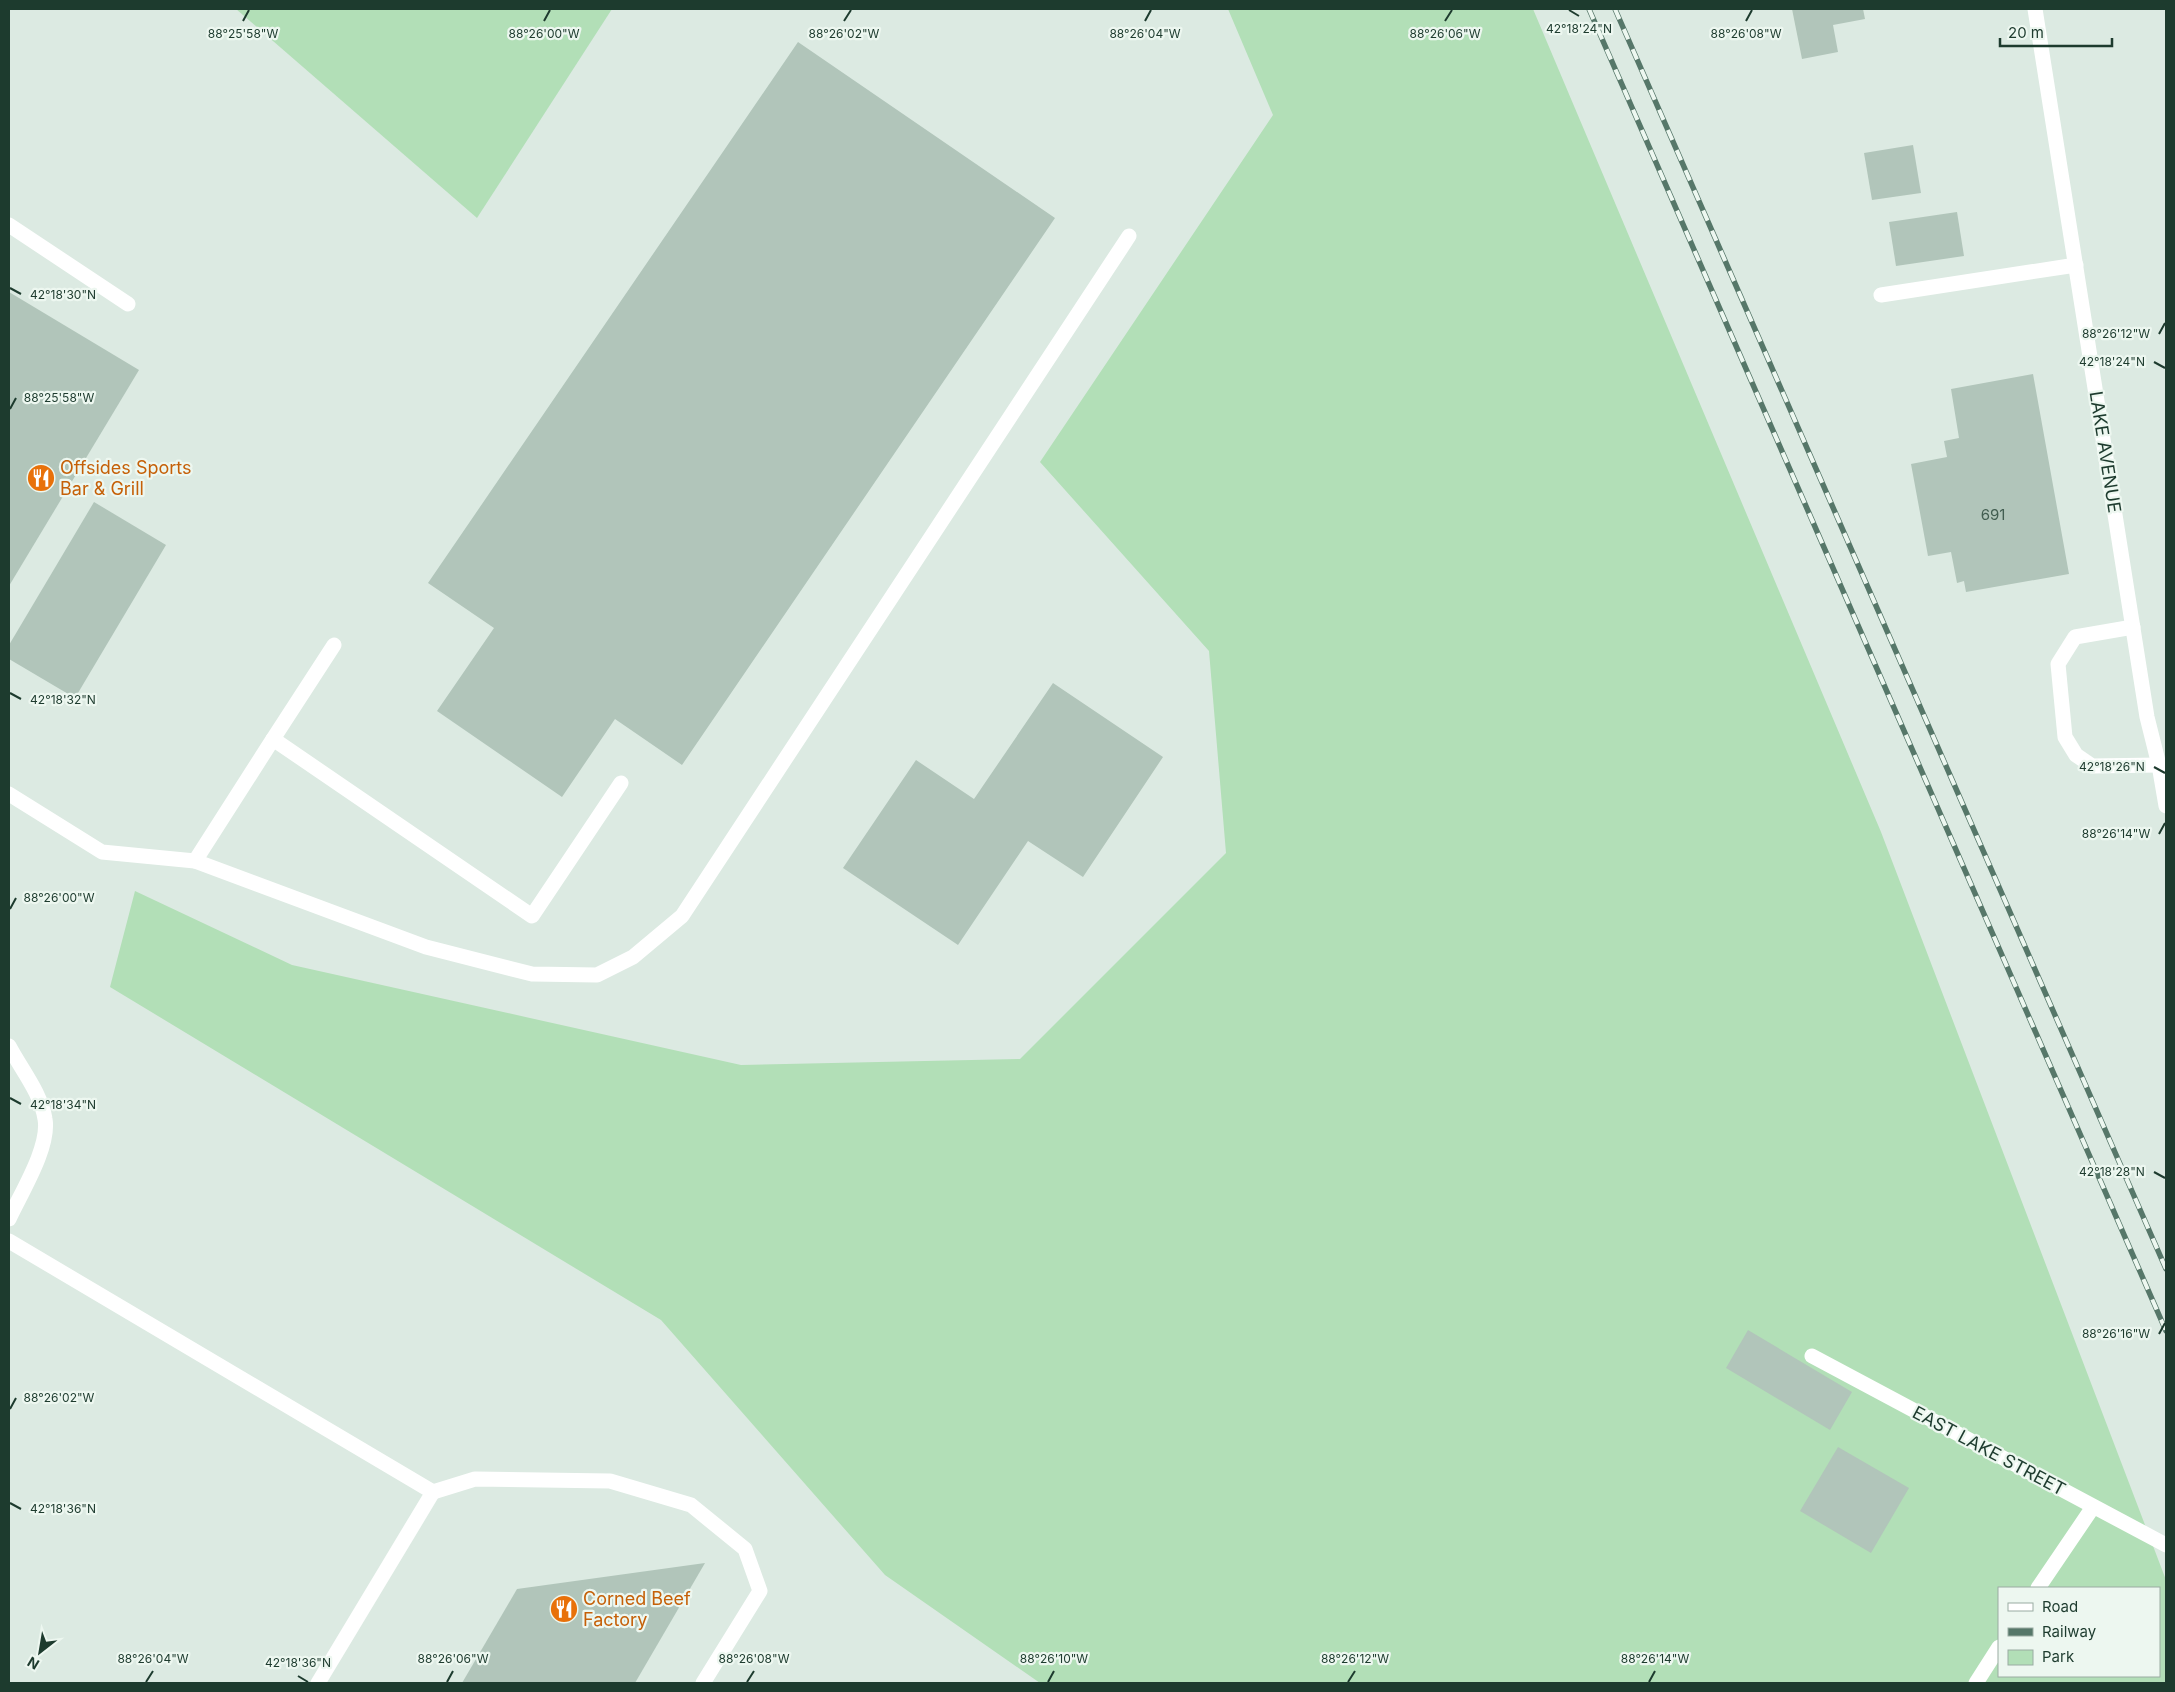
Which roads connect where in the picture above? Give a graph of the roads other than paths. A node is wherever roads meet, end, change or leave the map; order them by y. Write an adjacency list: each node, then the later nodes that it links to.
1 (2036, 9): 4 (street, LAKE AVENUE)
2 (9, 225): 6 (street)
3 (1129, 236): 14 (street)
4 (2076, 265): 5 (street); 7 (street, LAKE AVENUE)
5 (1881, 295)
6 (128, 304)
7 (2133, 627): 10 (street, LAKE AVENUE); 10 (street)
8 (334, 645): 9 (street)
9 (274, 739): 11 (street); 14 (street)
10 (2159, 765): 13 (street, LAKE AVENUE)
11 (621, 782)
12 (9, 794): 14 (street)
13 (2166, 806)
14 (195, 861)
15 (9, 1046): 16 (street)
16 (9, 1219)
17 (9, 1241): 19 (street)
18 (1812, 1356): 20 (street, EAST LAKE STREET)
19 (434, 1492): 24 (street); 25 (street)
20 (2093, 1507): 21 (street, EAST LAKE STREET); 22 (street)
21 (2166, 1545)
22 (2039, 1587)
23 (1998, 1648): 26 (street)
24 (318, 1683)
25 (703, 1683)
26 (1976, 1683)

